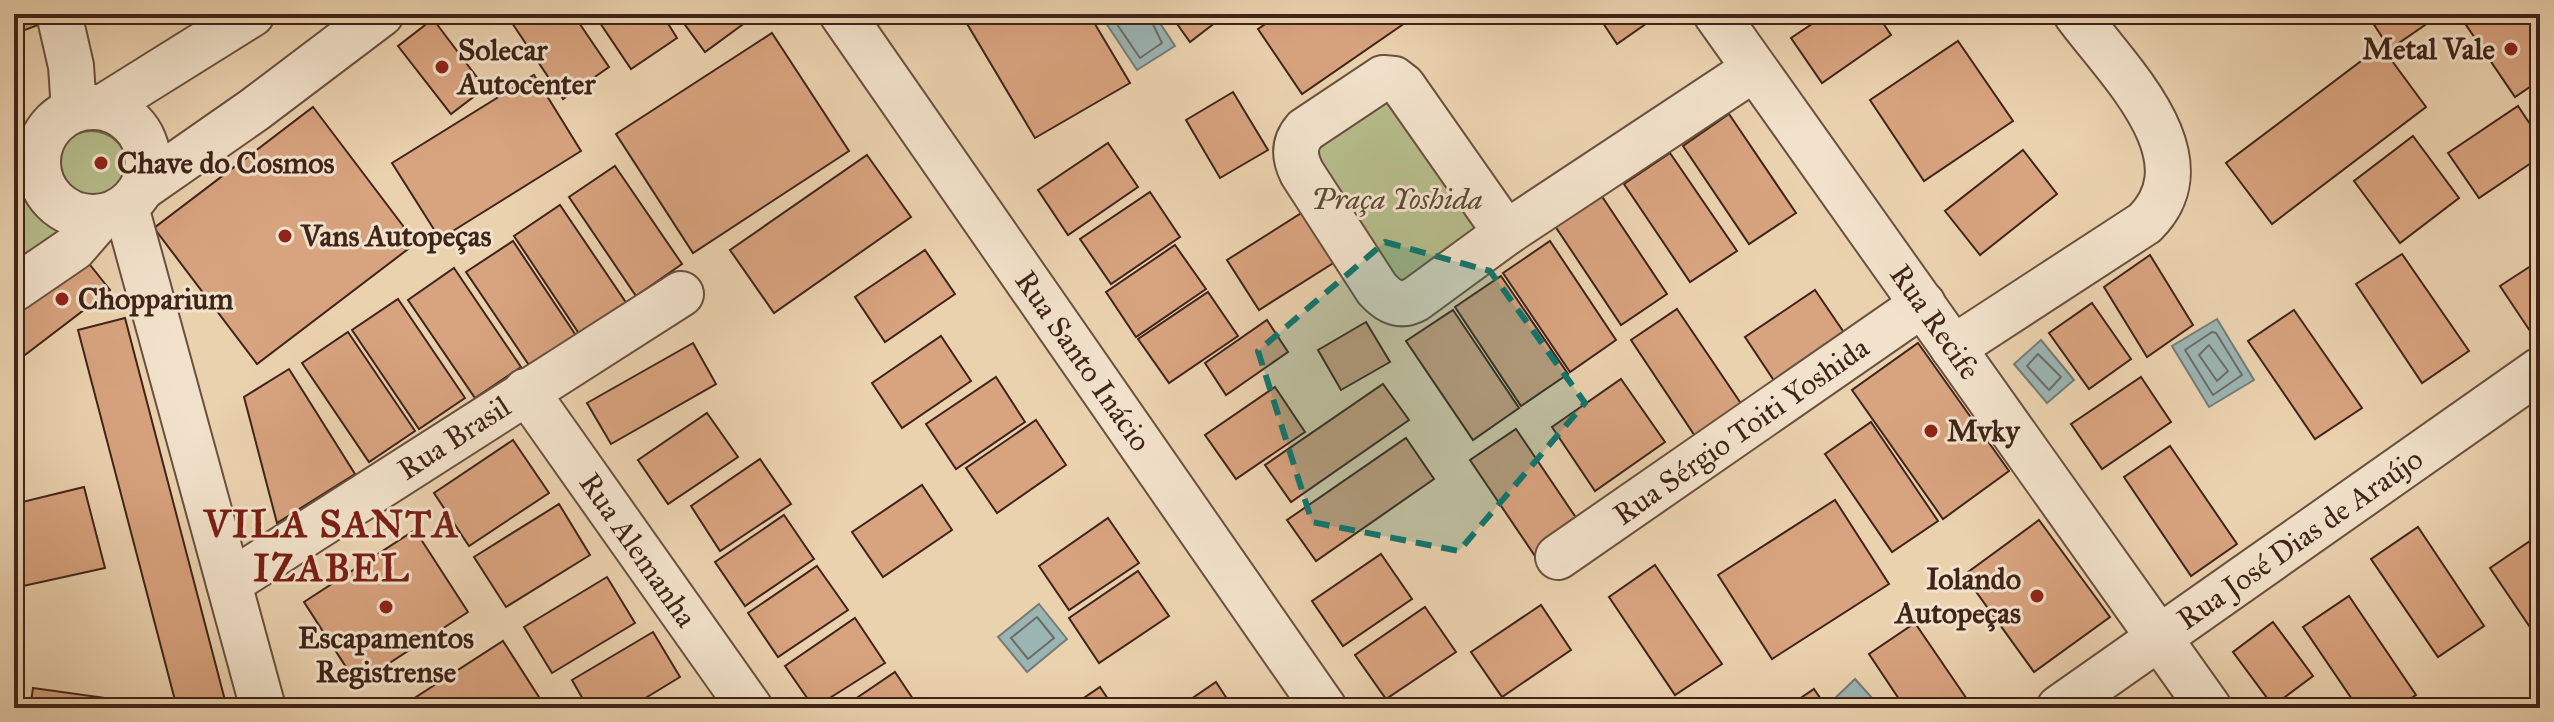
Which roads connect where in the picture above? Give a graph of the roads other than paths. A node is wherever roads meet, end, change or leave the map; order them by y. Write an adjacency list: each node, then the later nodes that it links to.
1 (59, 14): 10 (street)
2 (197, 14): 9 (street)
3 (252, 14): 9 (street)
4 (381, 14): 11 (street)
5 (842, 14): 26 (street, Rua Santo Inácio)
6 (1716, 14): 8 (street, Rua Recife)
7 (2076, 14): 18 (street)
8 (1754, 69): 12 (street); 17 (street, Rua Recife)
9 (153, 75): 10 (street)
10 (58, 128): 11 (street); 11 (street)
11 (123, 204): 13 (street); 22 (street)
12 (1506, 233): 12 (street)
13 (62, 257): 14 (street); 15 (street)
14 (14, 274)
15 (14, 289)
16 (681, 294): 20 (street, Rua Brasil)
17 (1923, 304): 18 (street, Rua Recife); 21 (street, Rua Sérgio Toiti Yoshida)
18 (1953, 348): 23 (street, Rua Recife)
19 (2540, 370): 23 (street, Rua José Dias de Araújo)
20 (526, 391): 22 (street, Rua Brasil); 25 (street, Rua Alemanha)
21 (1558, 557)
22 (229, 583): 24 (street)
23 (2159, 637): 27 (street, Rua José Dias de Araújo); 28 (street, Rua Recife)
24 (263, 708)
25 (750, 708)
26 (1324, 708)
27 (2059, 708)
28 (2209, 708)

